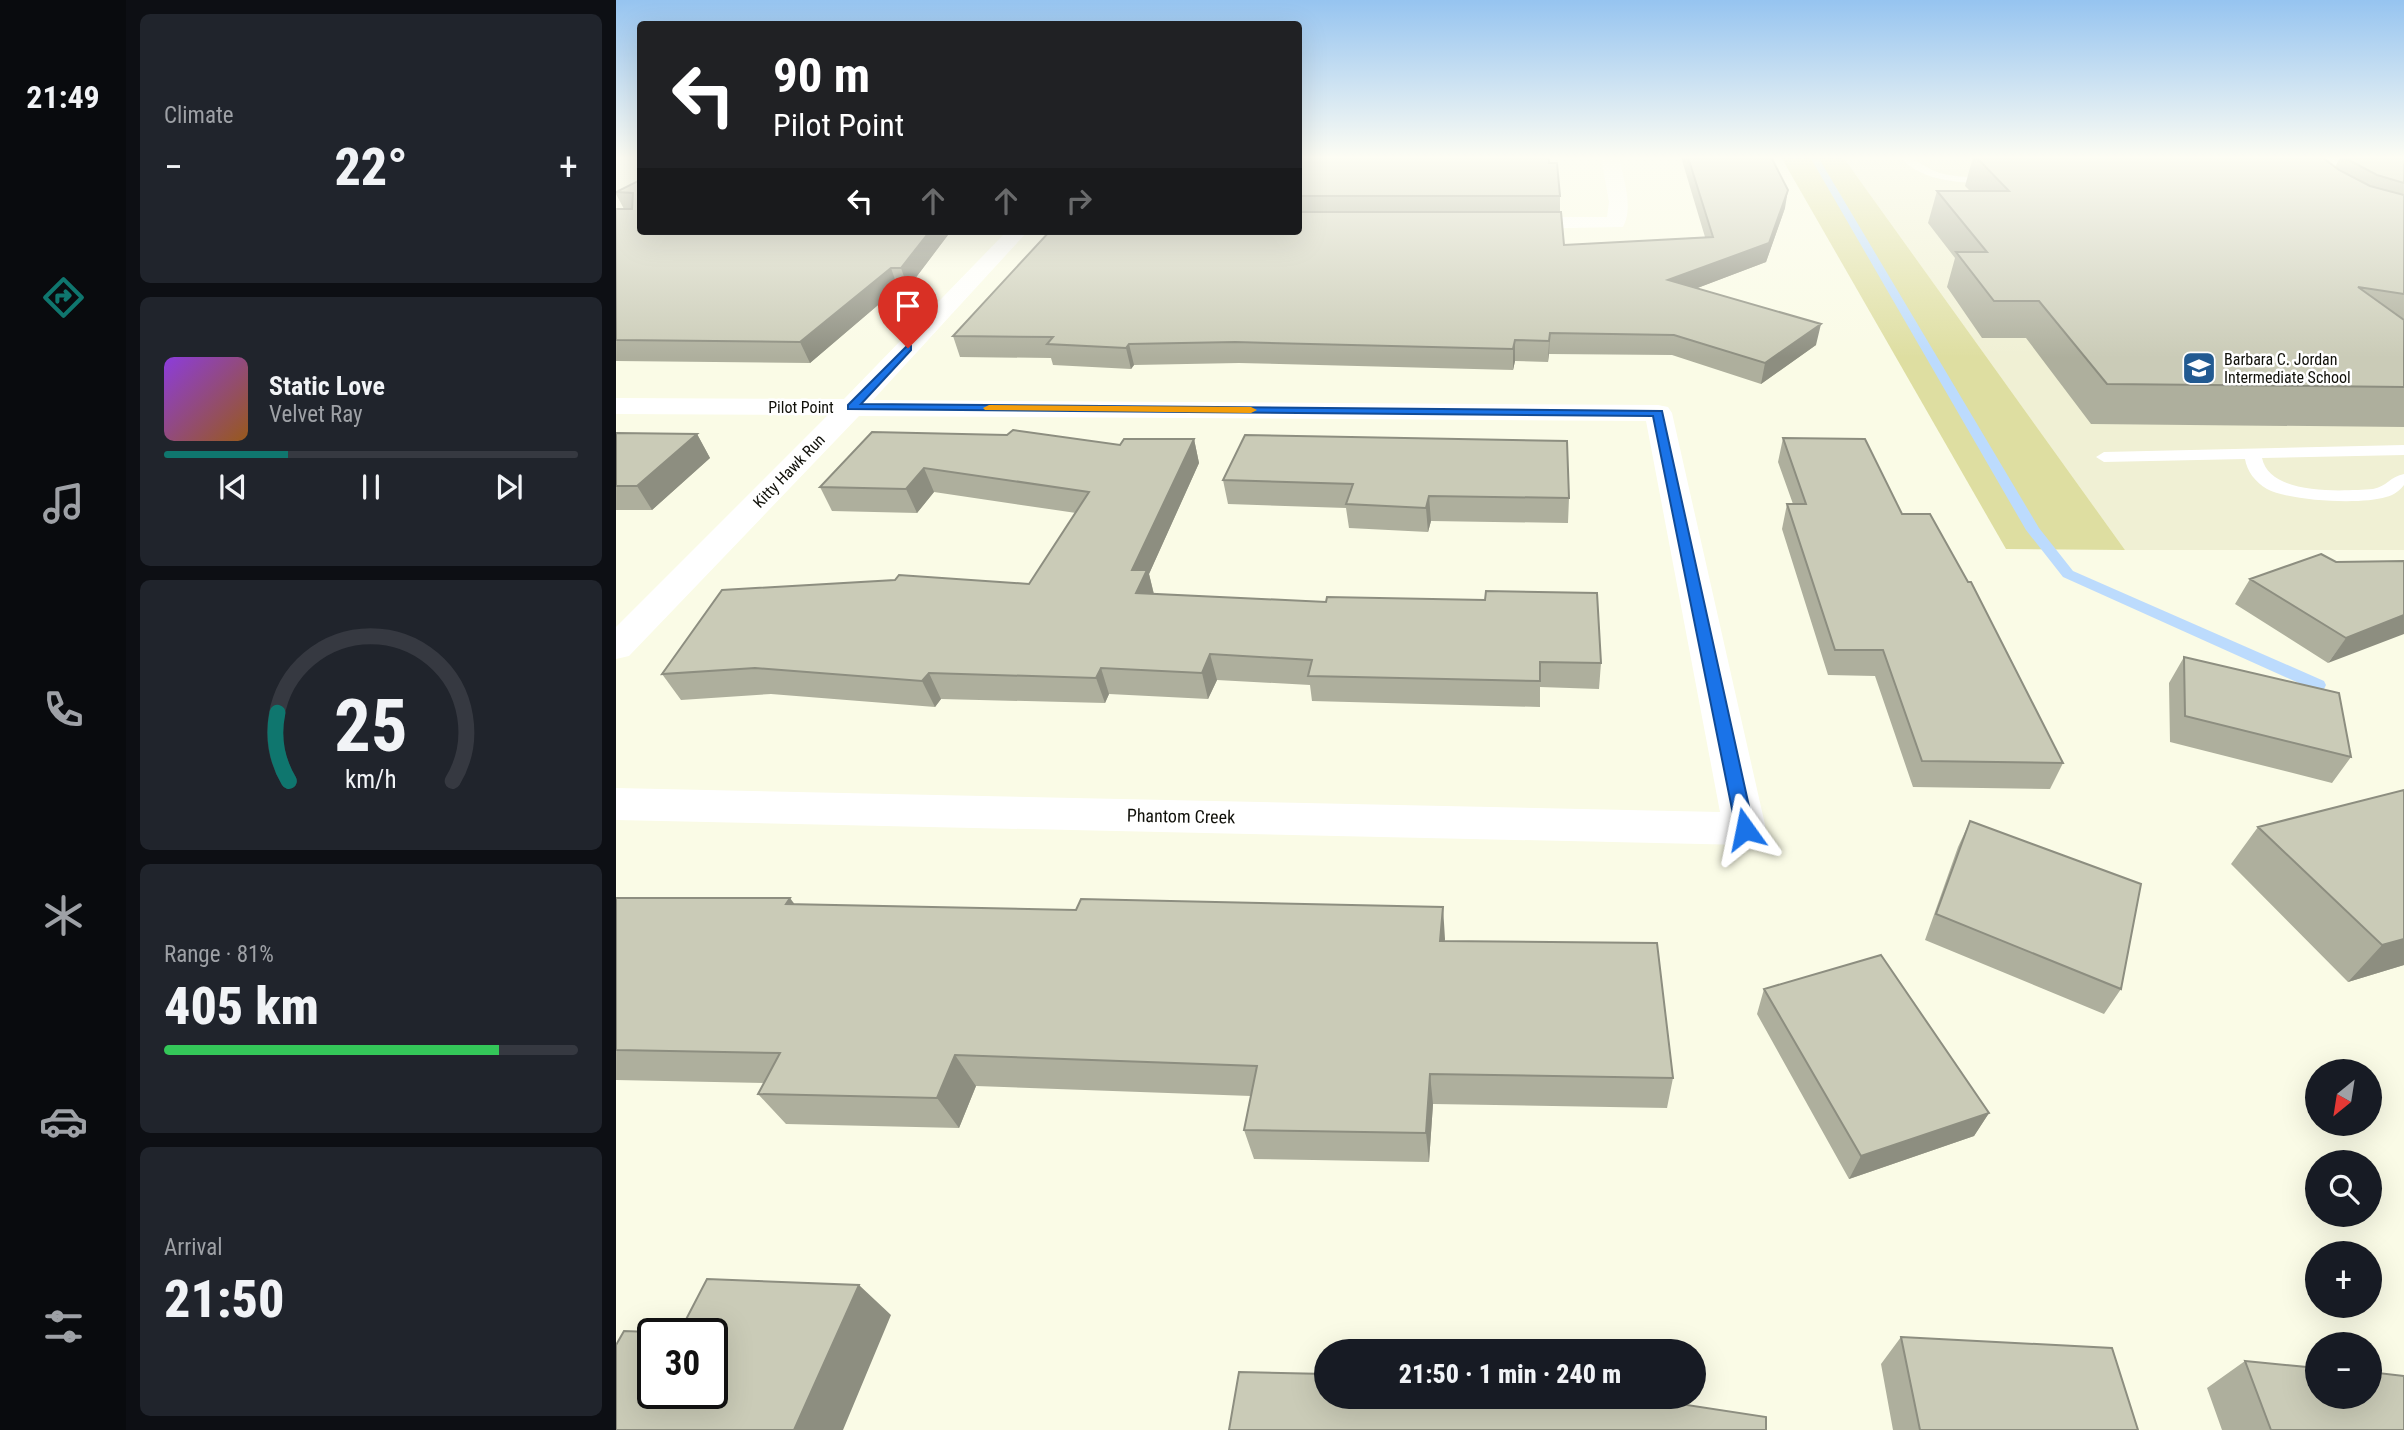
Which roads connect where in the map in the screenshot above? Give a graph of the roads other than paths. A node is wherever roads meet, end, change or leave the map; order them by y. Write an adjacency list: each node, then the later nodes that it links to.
1 (1014, 235): 3 (street, Kitty Hawk Run)
2 (616, 406): 3 (street, Pilot Point)
3 (852, 407): 8 (street, Kitty Hawk Run); 10 (street, Pilot Point)
4 (2404, 450): 5 (lane)
5 (2252, 453): 6 (lane); 7 (lane)
6 (2104, 457)
7 (2404, 479)
8 (616, 648)
9 (616, 804): 10 (street, Phantom Creek)
10 (1745, 829)

